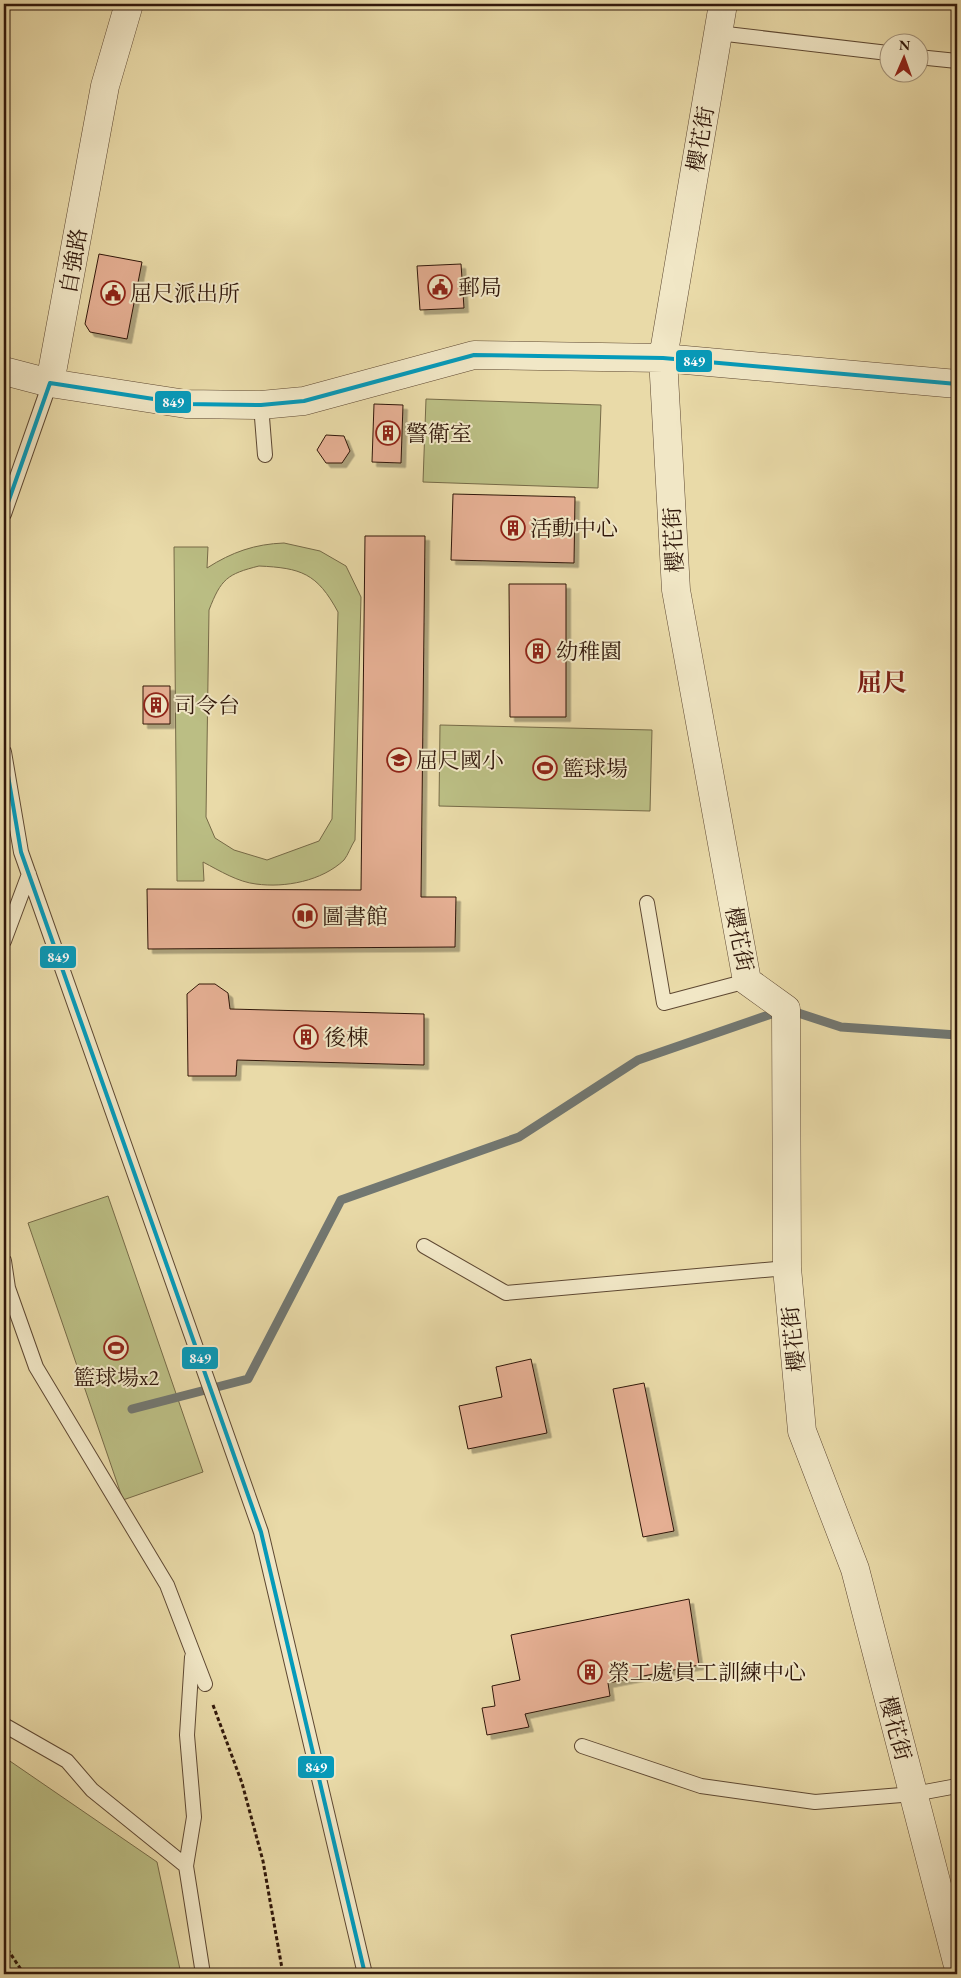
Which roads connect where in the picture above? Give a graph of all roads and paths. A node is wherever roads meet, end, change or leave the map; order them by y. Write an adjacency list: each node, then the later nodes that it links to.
1 (129, 4): 9 (street, 自強路)
2 (723, 4): 3 (street, 櫻花街)
3 (718, 33): 4 (lane); 7 (street, 櫻花街)
4 (878, 52)
5 (928, 58): 6 (lane)
6 (957, 61)
7 (663, 358): 10 (street); 11 (street); 18 (street, 櫻花街)
8 (4, 371): 9 (street)
9 (50, 383): 11 (street); 13 (lane, 自強路)
10 (957, 384)
11 (261, 405): 12 (lane)
12 (265, 455)
13 (4, 514)
14 (4, 752): 15 (lane)
15 (29, 874): 17 (lane); 34 (lane)
16 (647, 903): 18 (lane)
17 (4, 941)
18 (747, 981): 21 (street, 櫻花街)
19 (424, 1246): 21 (lane)
20 (4, 1261): 22 (lane)
21 (787, 1268): 27 (street, 櫻花街)
22 (193, 1652): 23 (lane); 28 (lane)
23 (205, 1684): 33 (path)
24 (4, 1725): 28 (lane)
25 (582, 1746): 27 (lane)
26 (957, 1786): 27 (lane)
27 (914, 1794): 30 (street, 櫻花街)
28 (186, 1866): 32 (lane)
29 (4, 1944): 31 (path)
30 (957, 1962)
31 (24, 1974)
32 (202, 1974)
33 (283, 1974)
34 (365, 1974)

